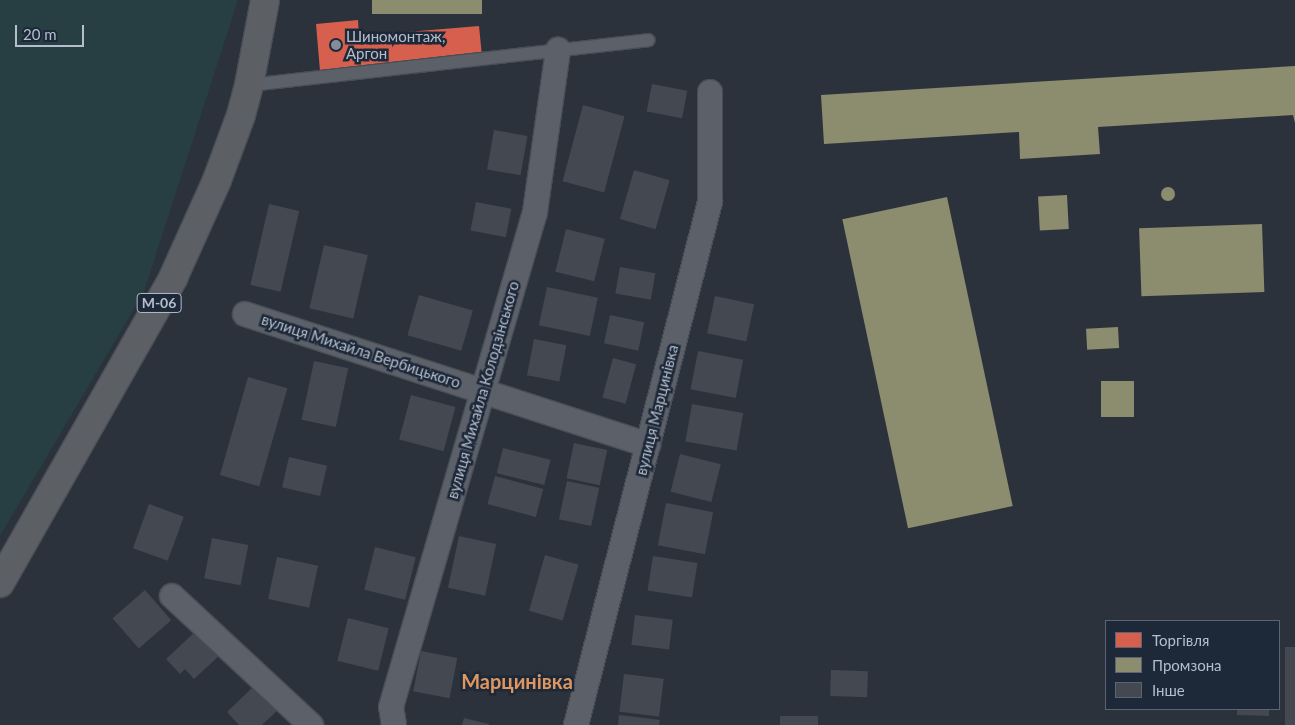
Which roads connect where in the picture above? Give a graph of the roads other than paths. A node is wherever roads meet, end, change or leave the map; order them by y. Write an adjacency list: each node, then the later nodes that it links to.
1 (265, 0): 4 (highway, М-06)
2 (648, 40): 3 (lane)
3 (558, 50): 4 (lane); 7 (street, вулиця Михайла Колодзінського)
4 (249, 85): 9 (highway, М-06)
5 (710, 92): 8 (street, вулиця Марцинівка)
6 (245, 314): 7 (street, вулиця Михайла Вербицького)
7 (483, 389): 8 (street, вулиця Михайла Вербицького); 12 (street, вулиця Михайла Колодзінського)
8 (648, 445): 13 (street, вулиця Марцинівка)
9 (0, 583)
10 (172, 596): 11 (street)
11 (311, 725)
12 (394, 725)
13 (576, 725)

